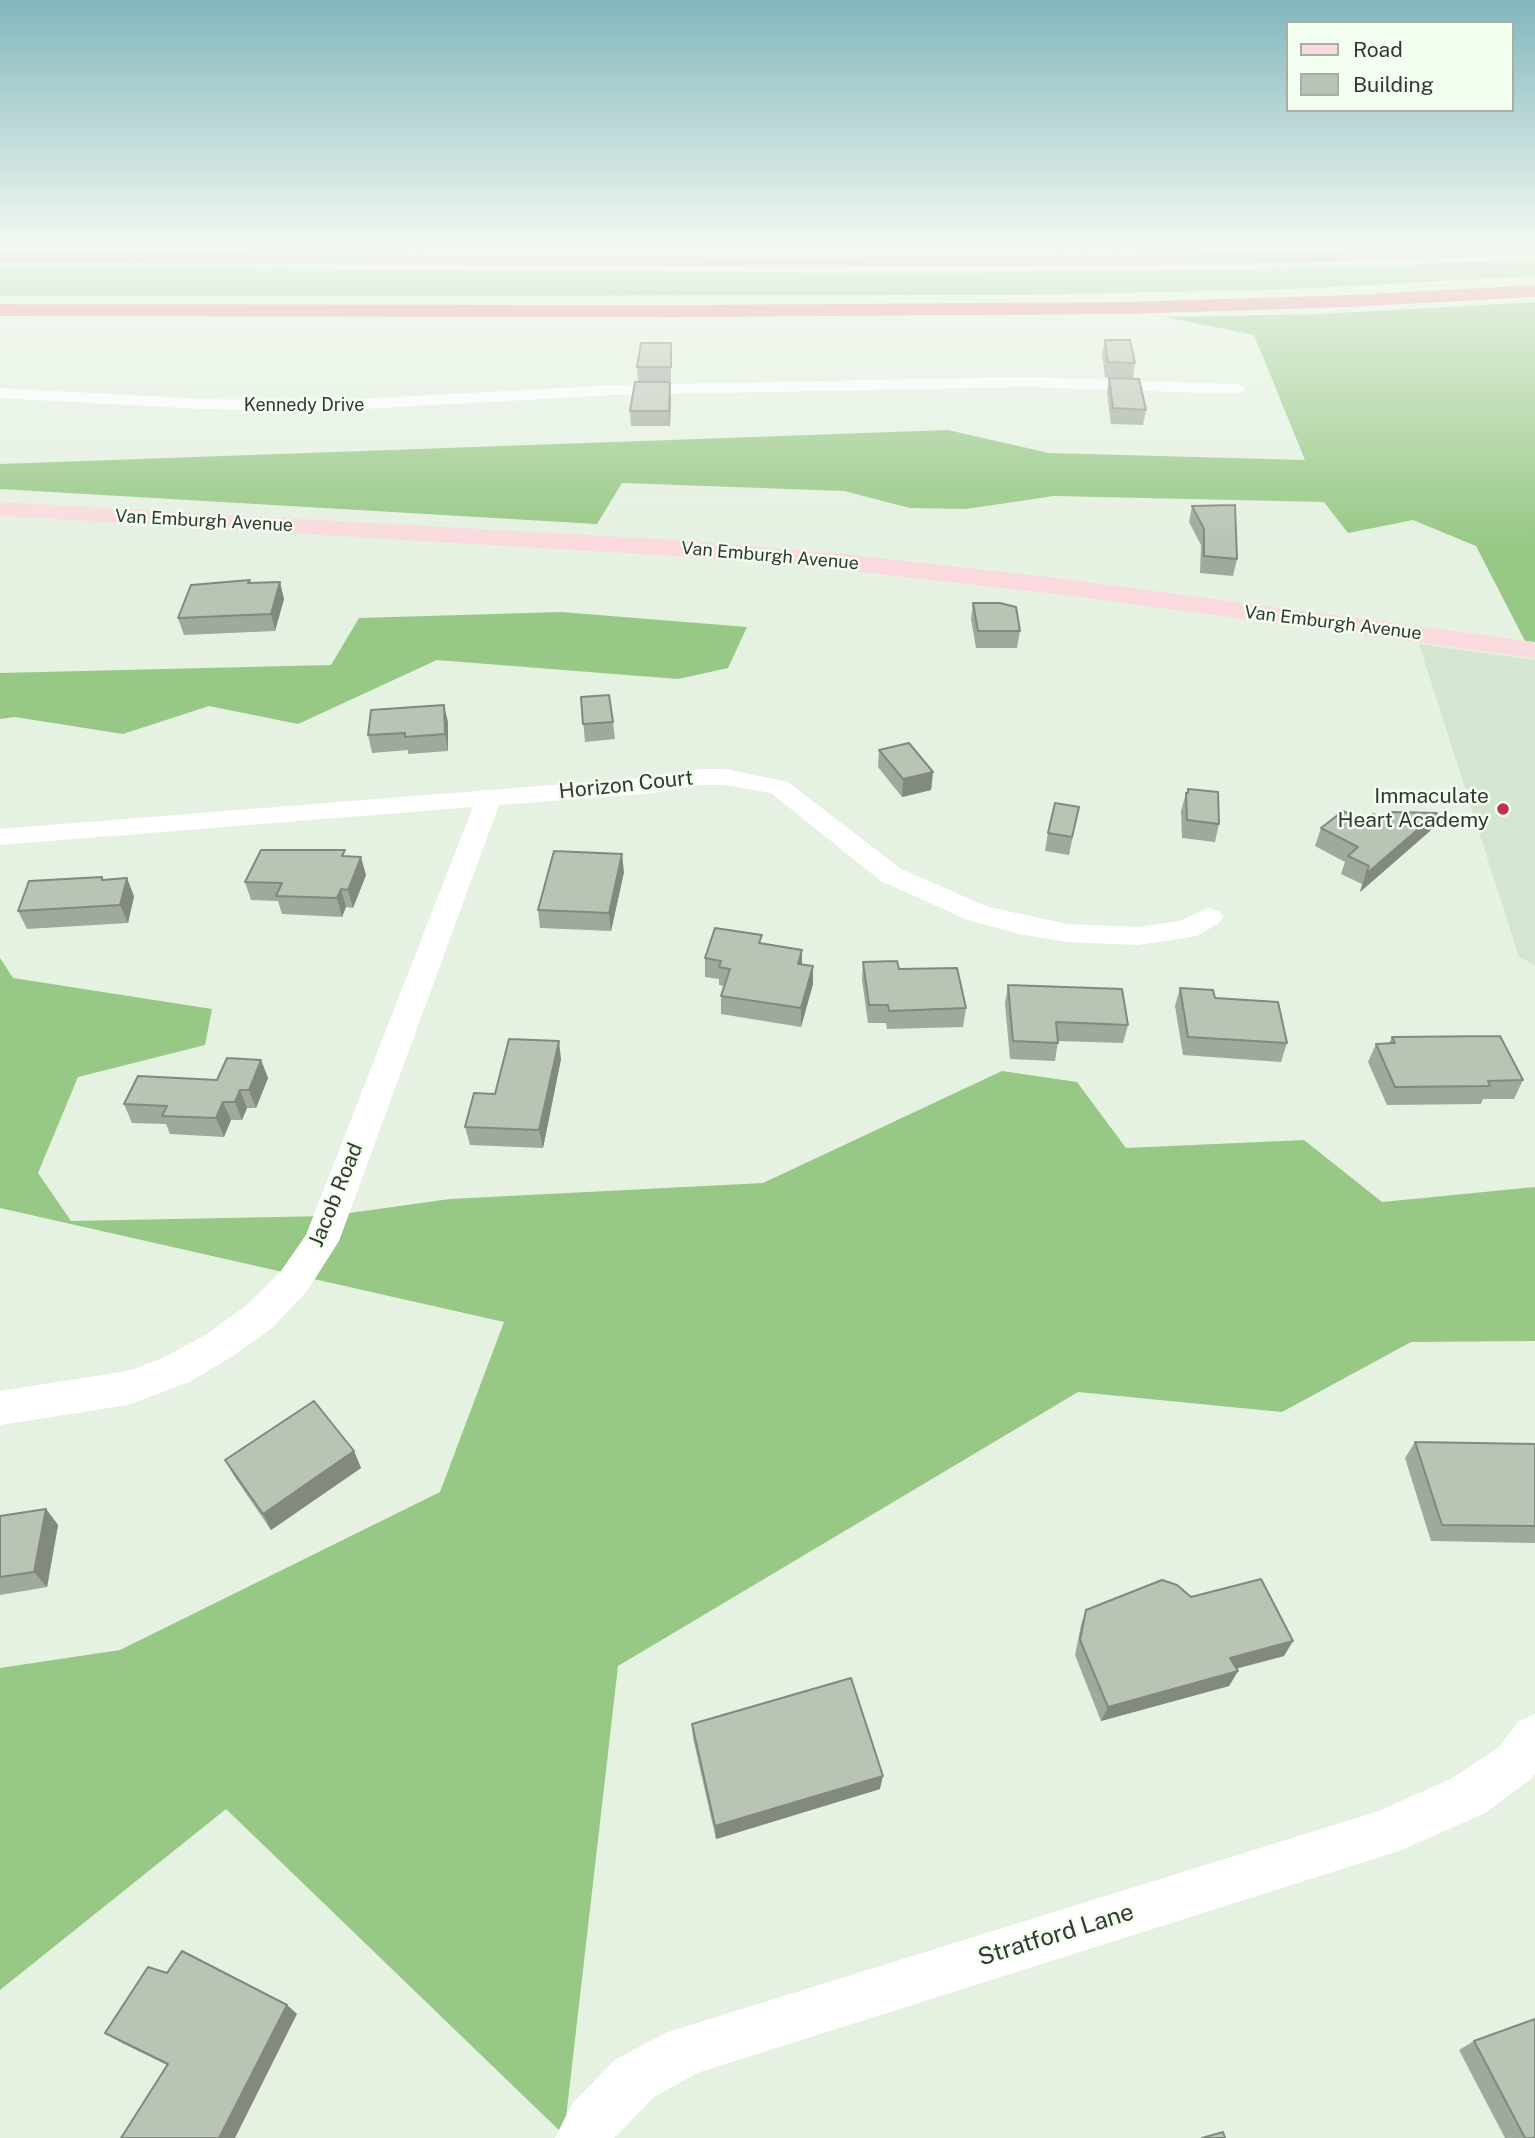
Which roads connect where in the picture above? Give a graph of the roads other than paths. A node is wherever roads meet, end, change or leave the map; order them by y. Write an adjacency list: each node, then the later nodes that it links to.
1 (1237, 389): 2 (street, Kennedy Drive)
2 (0, 393)
3 (0, 509): 4 (main road, Van Emburgh Avenue)
4 (1535, 650)
5 (489, 798): 6 (street, Horizon Court); 7 (street, Horizon Court); 8 (street, Jacob Road)
6 (0, 837)
7 (1209, 918)
8 (0, 1408)
9 (1535, 1737): 10 (street, Stratford Lane)
10 (582, 2138)

